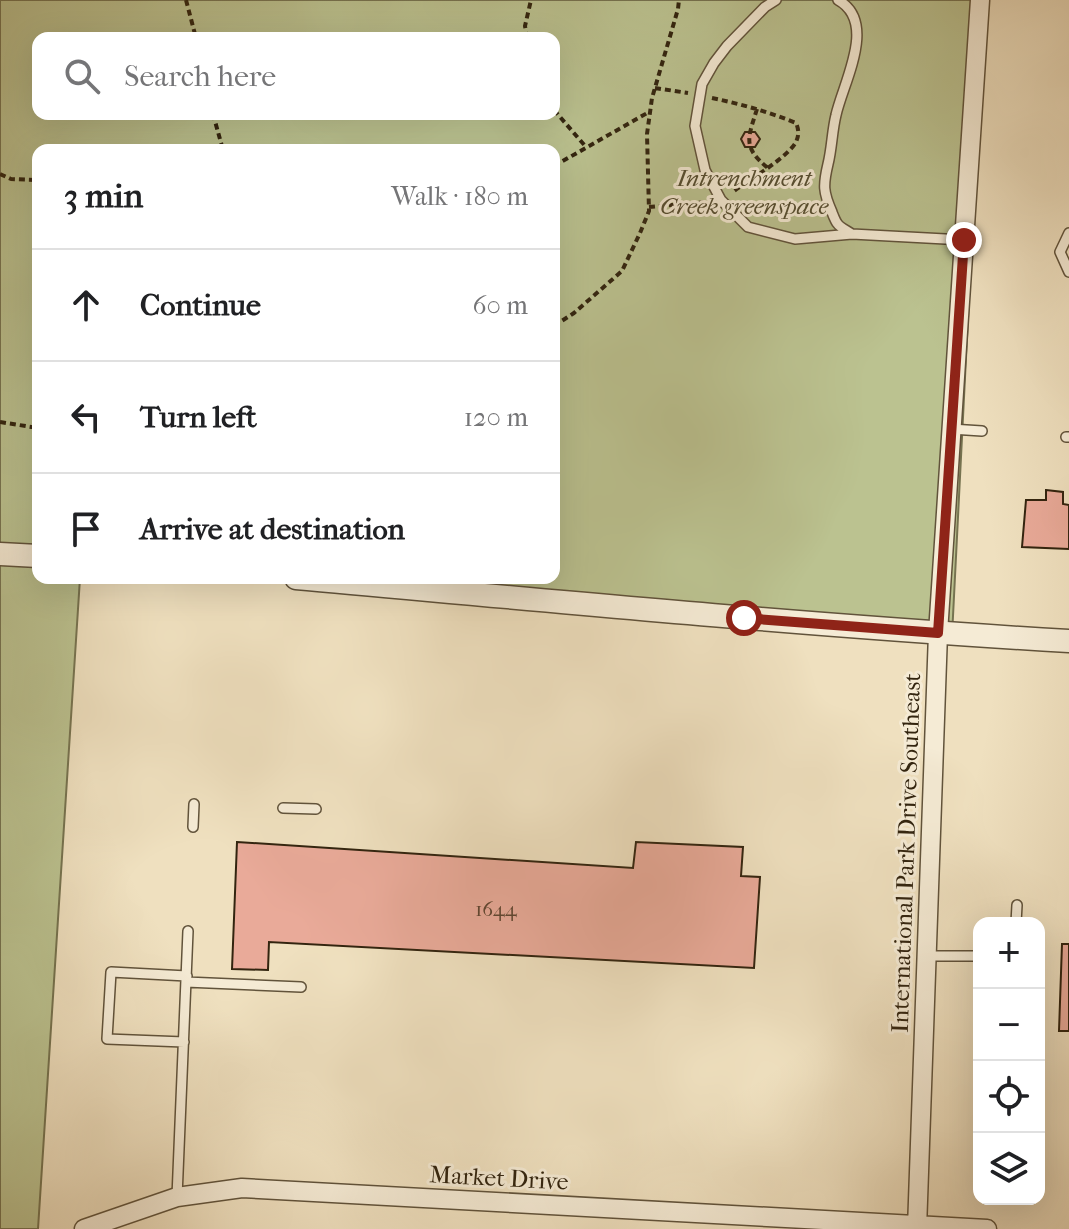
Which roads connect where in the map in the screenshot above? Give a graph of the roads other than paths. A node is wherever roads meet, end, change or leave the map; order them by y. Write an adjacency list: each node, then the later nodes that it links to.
1 (776, 0): 5 (lane)
2 (838, 0): 5 (lane)
3 (980, 0): 6 (street, International Park Drive Southeast)
4 (1069, 233): 7 (lane)
5 (852, 234): 6 (lane)
6 (964, 240): 8 (street, International Park Drive Southeast)
7 (1069, 272)
8 (951, 429): 9 (lane); 13 (street, International Park Drive Southeast)
9 (982, 431)
10 (0, 554): 11 (street)
11 (32, 556)
12 (366, 584): 13 (street)
13 (938, 633): 14 (street); 22 (street, International Park Drive Southeast)
14 (1069, 641)
15 (194, 804): 18 (lane)
16 (283, 808): 17 (lane)
17 (316, 809)
18 (193, 827)
19 (1017, 905): 20 (lane)
20 (1016, 917)
21 (188, 931): 24 (lane)
22 (927, 956): 23 (lane); 28 (street, International Park Drive Southeast)
23 (973, 956)
24 (187, 979): 25 (lane); 26 (lane); 26 (lane)
25 (301, 987)
26 (184, 1042): 27 (lane)
27 (177, 1197): 28 (street, Market Drive); 29 (street, Market Drive)
28 (917, 1227): 30 (street, Market Drive)
29 (84, 1229)
30 (987, 1229)

